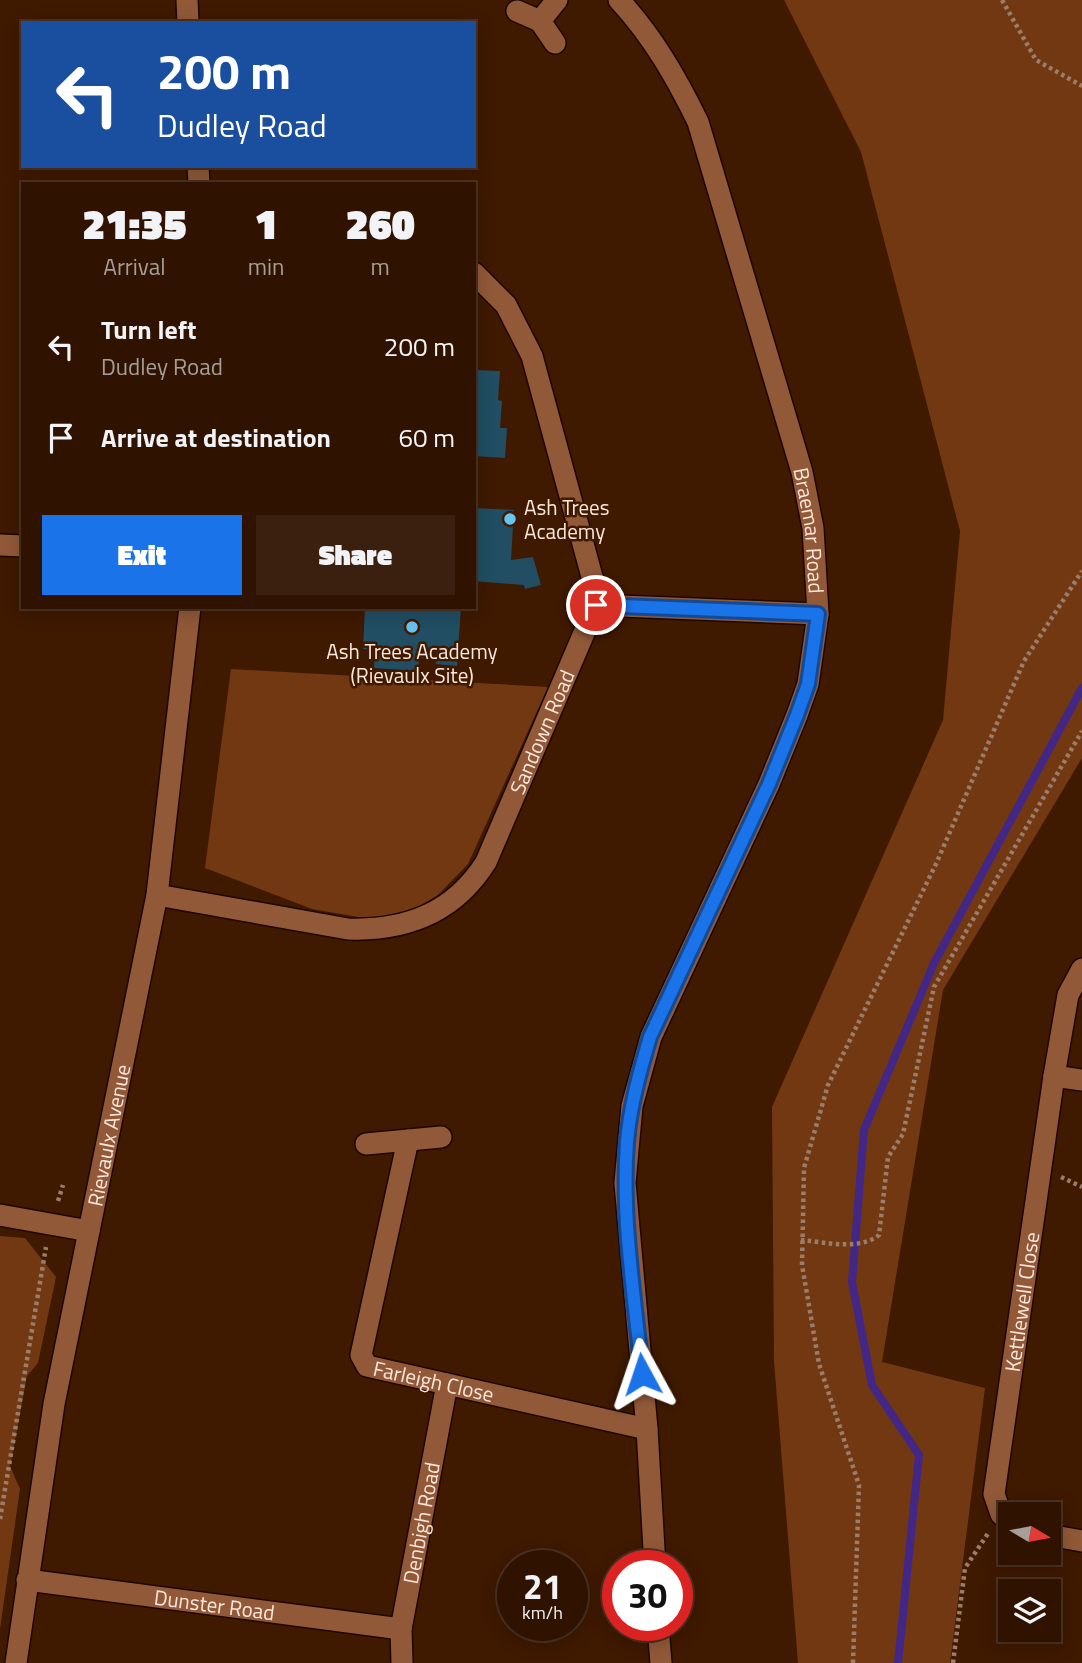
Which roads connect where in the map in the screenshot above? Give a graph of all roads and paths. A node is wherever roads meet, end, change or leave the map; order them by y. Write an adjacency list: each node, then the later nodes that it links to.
1 (187, 0): 6 (street)
2 (557, 0): 7 (street)
3 (619, 0): 16 (street, Braemar Road)
4 (1002, 0): 9 (path)
5 (517, 10): 7 (street)
6 (188, 21)
7 (540, 21): 8 (street)
8 (555, 43)
9 (1082, 86)
10 (476, 275): 14 (street)
11 (0, 545): 12 (street)
12 (21, 546)
13 (1082, 572): 29 (path)
14 (596, 605): 16 (street); 18 (street, Sandown Road)
15 (190, 609): 18 (street, Rievaulx Avenue)
16 (818, 614): 31 (street, Braemar Road)
17 (1082, 731): 29 (path)
18 (157, 895): 28 (street, Rievaulx Avenue)
19 (1082, 968): 20 (street, Kettlewell Close)
20 (1054, 1076): 21 (street); 32 (street, Kettlewell Close)
21 (1082, 1080)
22 (441, 1137): 23 (street)
23 (408, 1140): 24 (street); 30 (street, Farleigh Close)
24 (366, 1144)
25 (63, 1185): 27 (path)
26 (0, 1215): 27 (street)
27 (50, 1224): 28 (street); 33 (path)
28 (89, 1231): 38 (street, Rievaulx Avenue)
29 (801, 1240): 44 (path)
30 (447, 1384): 31 (street, Farleigh Close); 39 (street, Denbigh Road)
31 (647, 1429): 37 (street, Braemar Road)
32 (998, 1503)
33 (0, 1518)
34 (998, 1527): 45 (path)
35 (1061, 1537): 36 (street)
36 (1082, 1541)
37 (654, 1550)
38 (27, 1580): 39 (street, Dunster Road); 41 (street, Rievaulx Avenue)
39 (401, 1629): 42 (street, Denbigh Road)
40 (659, 1641): 43 (street)
41 (16, 1663)
42 (402, 1663)
43 (660, 1663)
44 (853, 1663)
45 (953, 1663)

